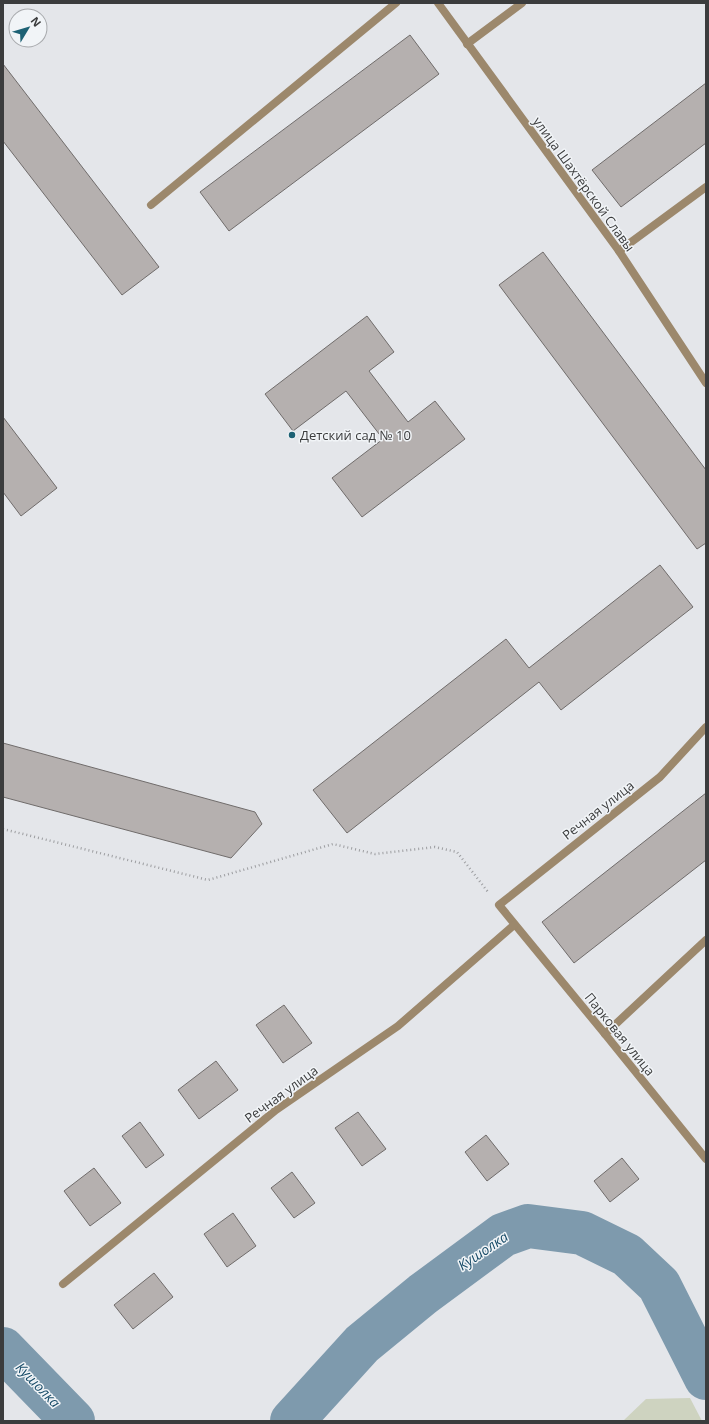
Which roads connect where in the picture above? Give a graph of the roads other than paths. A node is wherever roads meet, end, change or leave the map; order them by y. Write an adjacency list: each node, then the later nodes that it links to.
1 (396, 3): 6 (street)
2 (438, 3): 4 (street, улица Шахтёрской Славы)
3 (522, 3): 4 (street)
4 (467, 44): 7 (street, улица Шахтёрской Славы)
5 (706, 187): 7 (street)
6 (151, 205)
7 (618, 251): 8 (street, улица Шахтёрской Славы)
8 (706, 383)
9 (706, 727): 10 (street, Речная улица)
10 (499, 905): 11 (street, Парковая улица)
11 (514, 925): 13 (street, Парковая улица); 15 (street, Речная улица)
12 (706, 940): 13 (street)
13 (606, 1034): 14 (street, Парковая улица)
14 (706, 1159)
15 (63, 1284)

